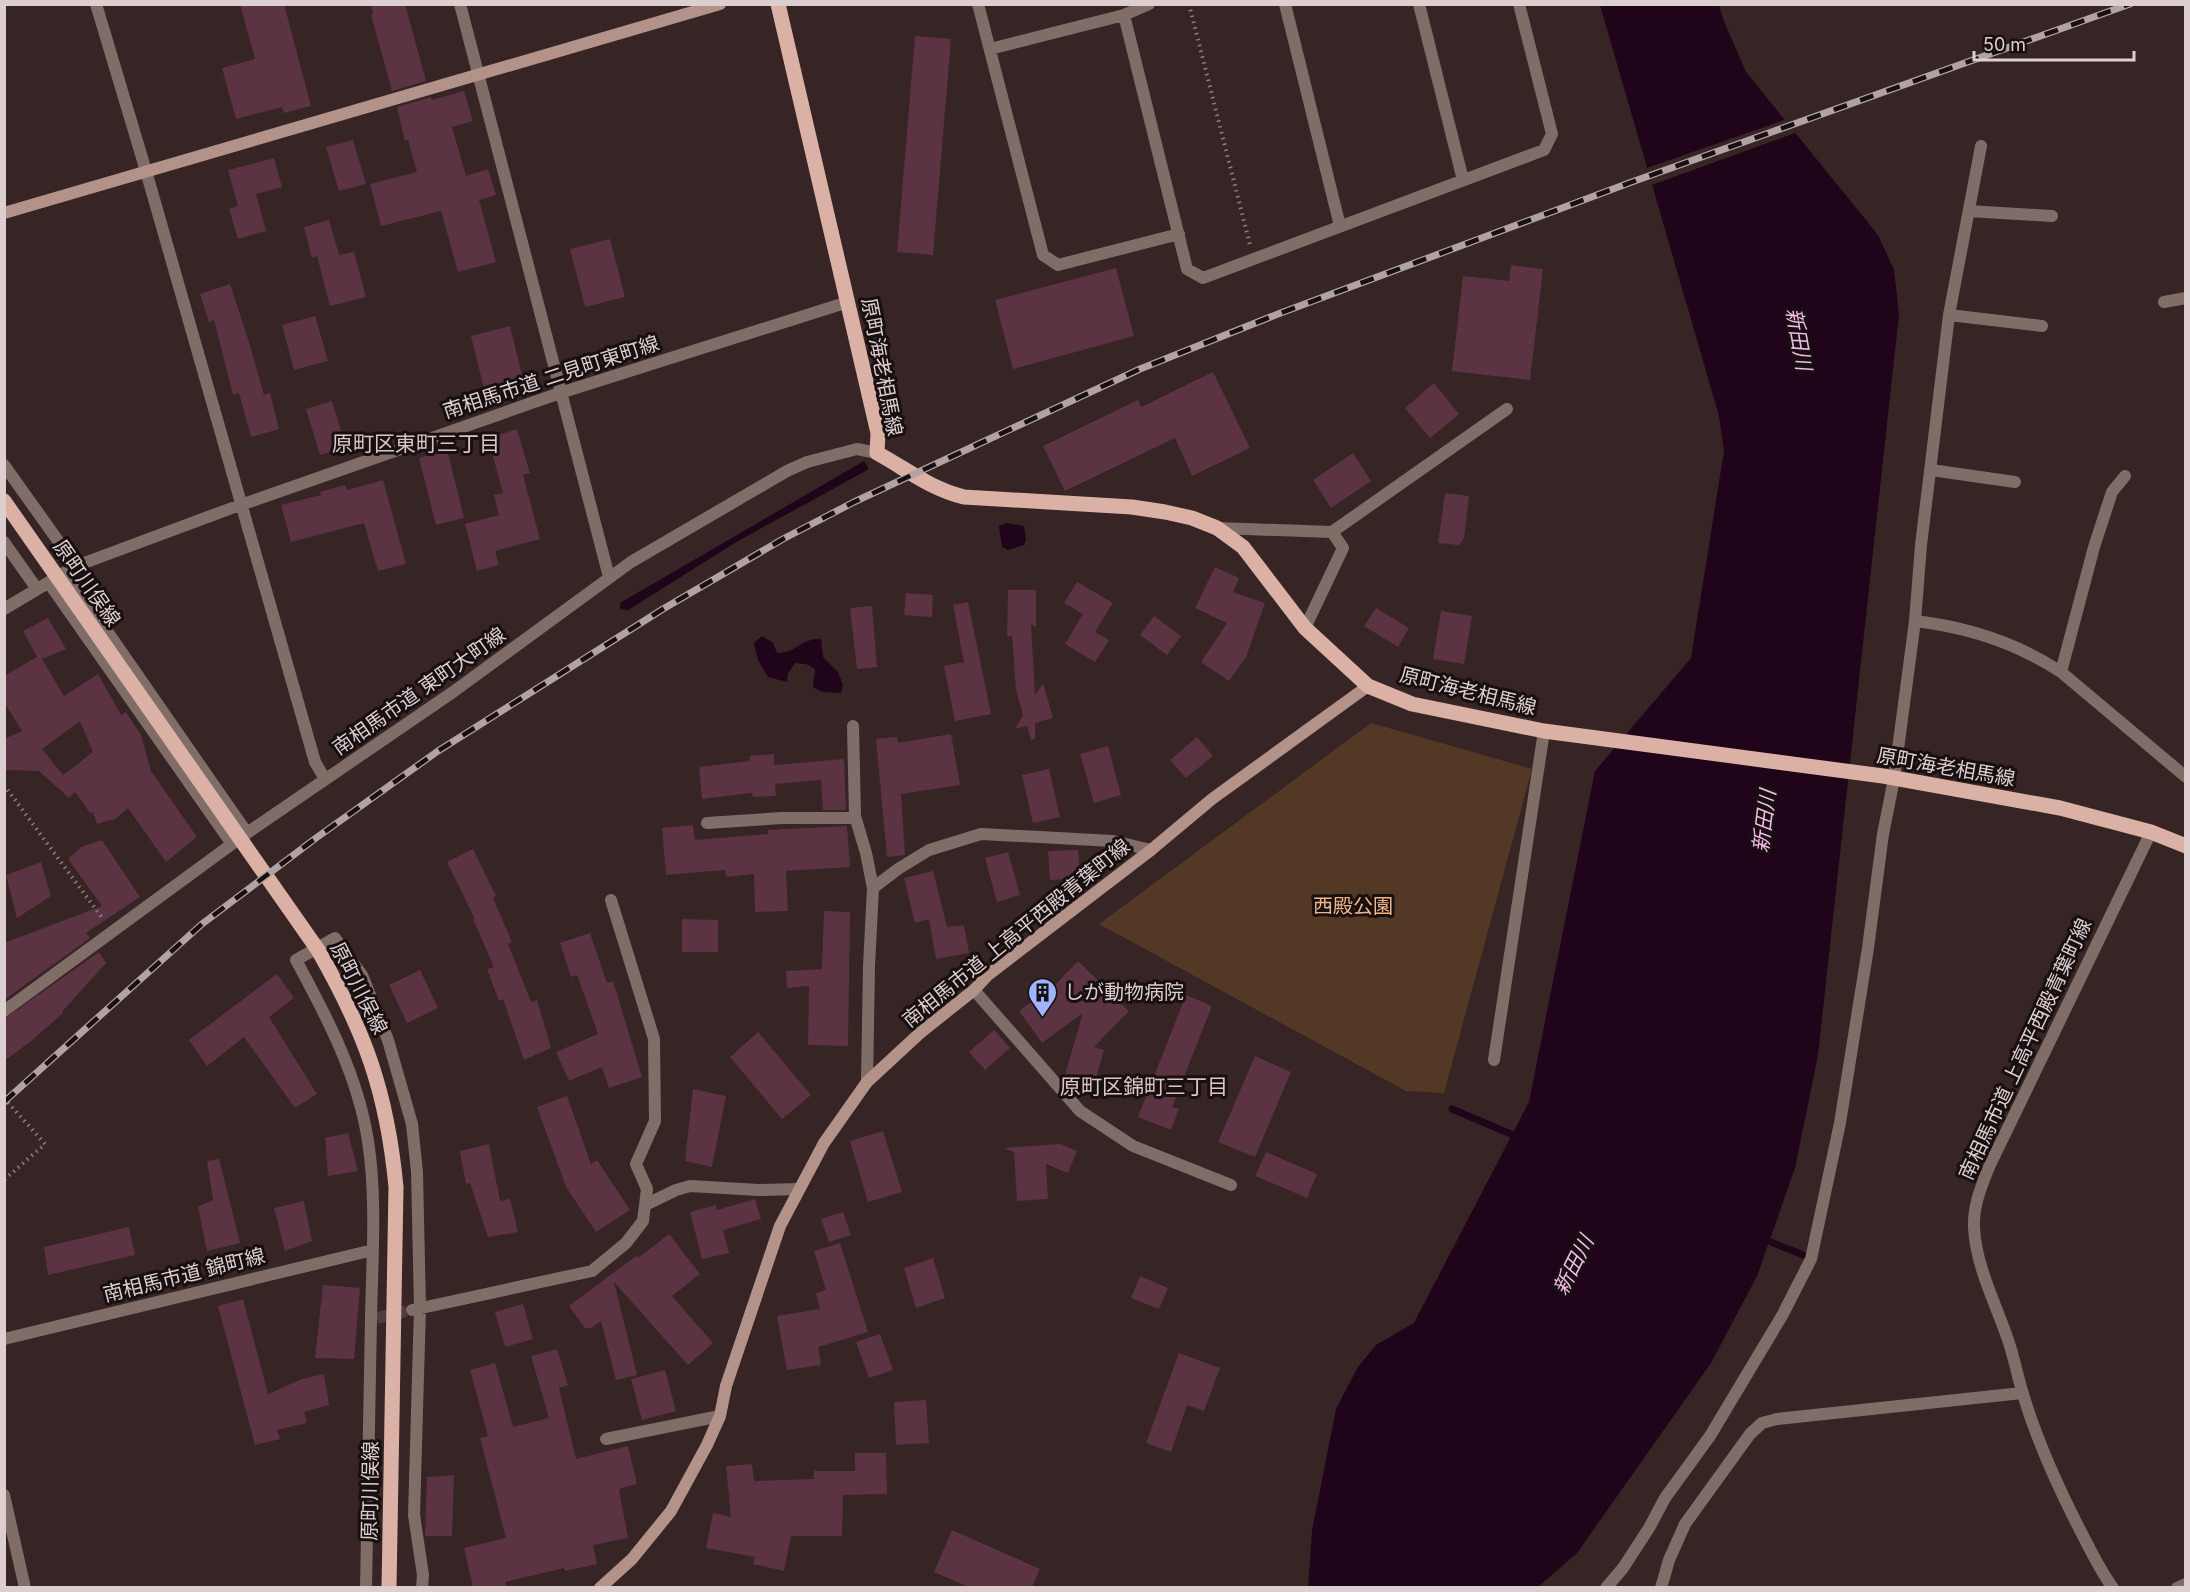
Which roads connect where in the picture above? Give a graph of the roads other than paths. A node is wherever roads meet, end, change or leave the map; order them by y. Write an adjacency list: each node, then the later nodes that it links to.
1 (96, 4): 14 (street)
2 (460, 4): 12 (street)
3 (720, 4): 12 (street)
4 (778, 4): 22 (main road, 原町海老相馬線)
5 (978, 4): 11 (street)
6 (1149, 4): 10 (street)
7 (1285, 4): 19 (street)
8 (1419, 4): 15 (street)
9 (1519, 4): 15 (street)
10 (1124, 15): 11 (street); 20 (street)
11 (990, 50): 20 (street)
12 (478, 74): 14 (street); 26 (street)
13 (1981, 146): 16 (street)
14 (146, 171): 17 (street); 34 (street)
15 (1463, 180): 19 (street)
16 (1969, 211): 18 (street); 24 (street)
17 (4, 213)
18 (2052, 216)
19 (1340, 226): 20 (street)
20 (1179, 234)
21 (2186, 298): 23 (street)
22 (848, 302): 26 (street, 南相馬市道 二見町東町線); 28 (main road, 原町海老相馬線)
23 (2164, 302)
24 (1949, 315): 25 (street); 30 (street)
25 (2042, 326)
26 (560, 393): 34 (street, 南相馬市道 二見町東町線); 39 (street)
27 (1507, 410): 36 (street)
28 (877, 453): 35 (main road, 原町海老相馬線); 39 (street, 南相馬市道 東町大町線)
29 (4, 465): 38 (street)
30 (1930, 470): 32 (street); 43 (street)
31 (2125, 477): 45 (street)
32 (2015, 482)
33 (4, 501): 79 (main road, 原町川俣線)
34 (241, 505): 38 (street, 南相馬市道 二見町東町線); 51 (street)
35 (1218, 528): 36 (street); 44 (main road, 原町海老相馬線)
36 (1332, 532): 44 (street)
37 (4, 542): 41 (street)
38 (71, 569): 40 (street, 南相馬市道 二見町東町線); 55 (street)
39 (609, 577): 51 (street, 南相馬市道 東町大町線)
40 (49, 582): 41 (street, 南相馬市道 二見町東町線); 56 (street)
41 (37, 589): 42 (street, 南相馬市道 二見町東町線)
42 (4, 609)
43 (1915, 621): 45 (street); 49 (street)
44 (1305, 628): 46 (main road, 原町海老相馬線)
45 (2061, 672): 50 (street)
46 (1368, 686): 48 (main road, 原町海老相馬線); 58 (street, 南相馬市道 上高平西殿青葉町線)
47 (853, 726): 52 (street)
48 (1550, 732): 49 (main road, 原町海老相馬線); 63 (street)
49 (1888, 777): 54 (main road, 原町海老相馬線); 82 (street)
50 (2186, 777)
51 (325, 779): 55 (street, 南相馬市道 東町大町線)
52 (855, 816): 53 (street); 59 (street)
53 (707, 823)
54 (2151, 832): 57 (main road, 原町海老相馬線); 71 (street, 南相馬市道 上高平西殿青葉町線)
55 (247, 833): 56 (street, 南相馬市道 東町大町線)
56 (232, 844): 62 (street, 南相馬市道 東町大町線)
57 (2186, 846)
58 (1151, 850): 59 (street); 61 (street, 南相馬市道 上高平西殿青葉町線)
59 (873, 888): 64 (street)
60 (611, 900): 67 (street)
61 (974, 990): 64 (street, 南相馬市道 上高平西殿青葉町線); 65 (street)
62 (4, 1011)
63 (1494, 1060)
64 (867, 1082): 66 (street, 南相馬市道 上高平西殿青葉町線)
65 (1231, 1185)
66 (800, 1189): 67 (street); 72 (street, 南相馬市道 上高平西殿青葉町線)
67 (645, 1205): 69 (street)
68 (373, 1250): 69 (street); 70 (street, 南相馬市道 錦町線); 78 (street)
69 (416, 1309): 80 (street)
70 (4, 1339)
71 (2022, 1393): 83 (street); 84 (street, 南相馬市道 上高平西殿青葉町線)
72 (720, 1416): 73 (street); 81 (street, 南相馬市道 上高平西殿青葉町線)
73 (606, 1439)
74 (4, 1495): 75 (street)
75 (7, 1524): 77 (street)
76 (2186, 1584): 85 (street)
77 (25, 1587)
78 (366, 1587)
79 (389, 1587)
80 (422, 1587)
81 (600, 1587)
82 (1606, 1587)
83 (1660, 1587)
84 (2113, 1587)
85 (2177, 1587)

